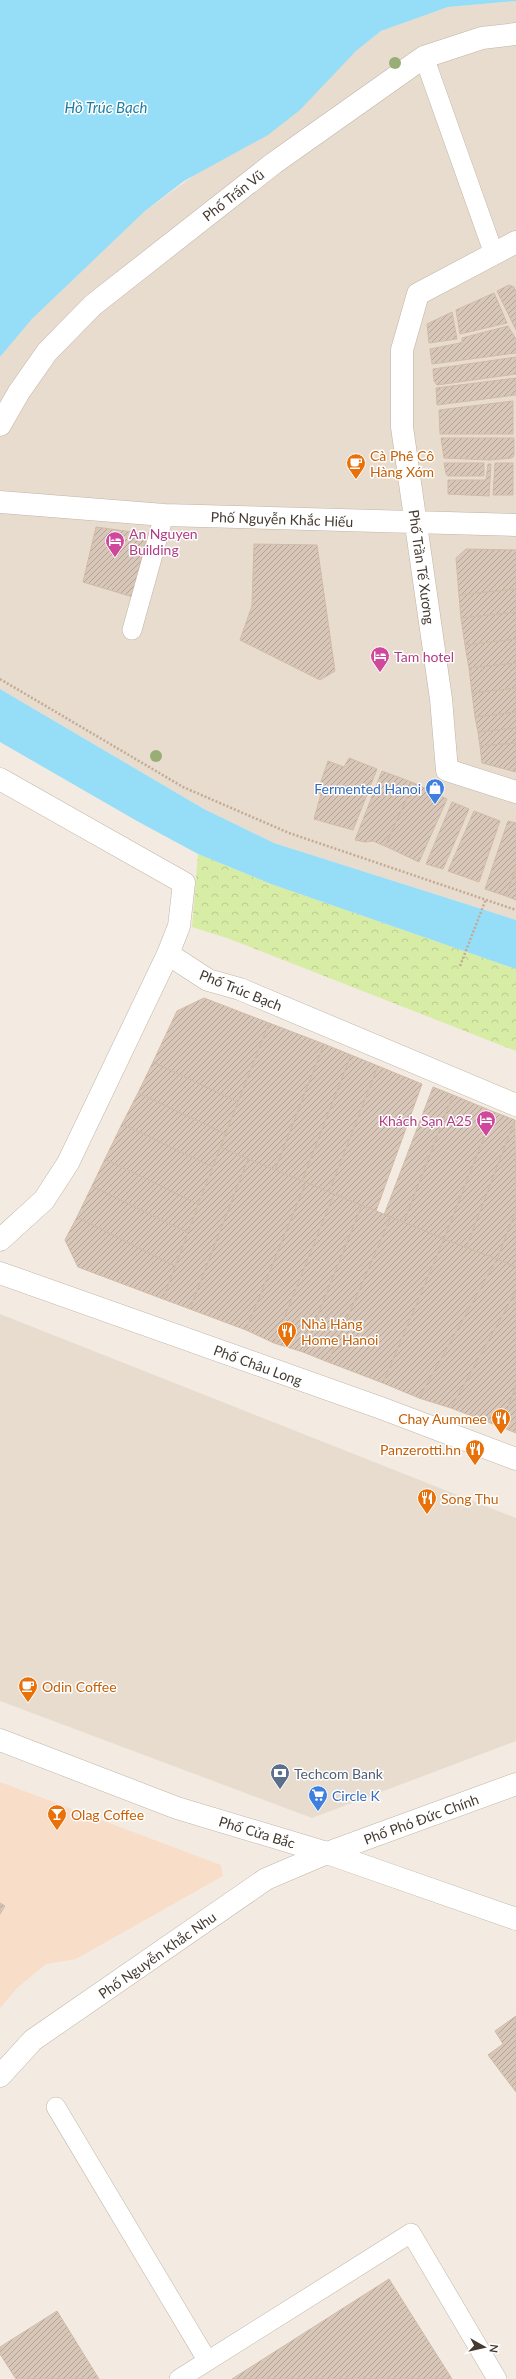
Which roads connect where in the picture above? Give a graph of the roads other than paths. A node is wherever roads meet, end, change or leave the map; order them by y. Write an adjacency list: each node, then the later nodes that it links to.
1 (516, 34): 2 (street, Phố Trấn Vũ)
2 (424, 57): 4 (lane); 5 (street, Phố Trấn Vũ)
3 (516, 242): 4 (street)
4 (494, 254): 8 (street, Phố Trần Tế Xương)
5 (0, 425)
6 (0, 502): 7 (street, Phố Nguyễn Khắc Hiếu)
7 (164, 515): 8 (street, Phố Nguyễn Khắc Hiếu); 10 (lane)
8 (416, 524): 9 (street, Phố Nguyễn Khắc Hiếu); 12 (street, Phố Trần Tế Xương)
9 (516, 525)
10 (132, 630)
11 (0, 779): 13 (street)
12 (516, 792)
13 (168, 954): 14 (street, Phố Trúc Bạch); 15 (street)
14 (516, 1105)
15 (0, 1240)
16 (0, 1273): 17 (street, Phố Châu Long)
17 (516, 1459)
18 (0, 1740): 20 (street, Phố Cửa Bắc)
19 (516, 1784): 20 (street, Phố Phó Đức Chính)
20 (327, 1853): 21 (street, Phố Cửa Bắc); 22 (street, Phố Nguyễn Khắc Nhu)
21 (516, 1919)
22 (0, 2076)
23 (56, 2107): 24 (lane)
24 (208, 2360): 25 (lane); 26 (lane)
25 (179, 2379)
26 (497, 2379)

